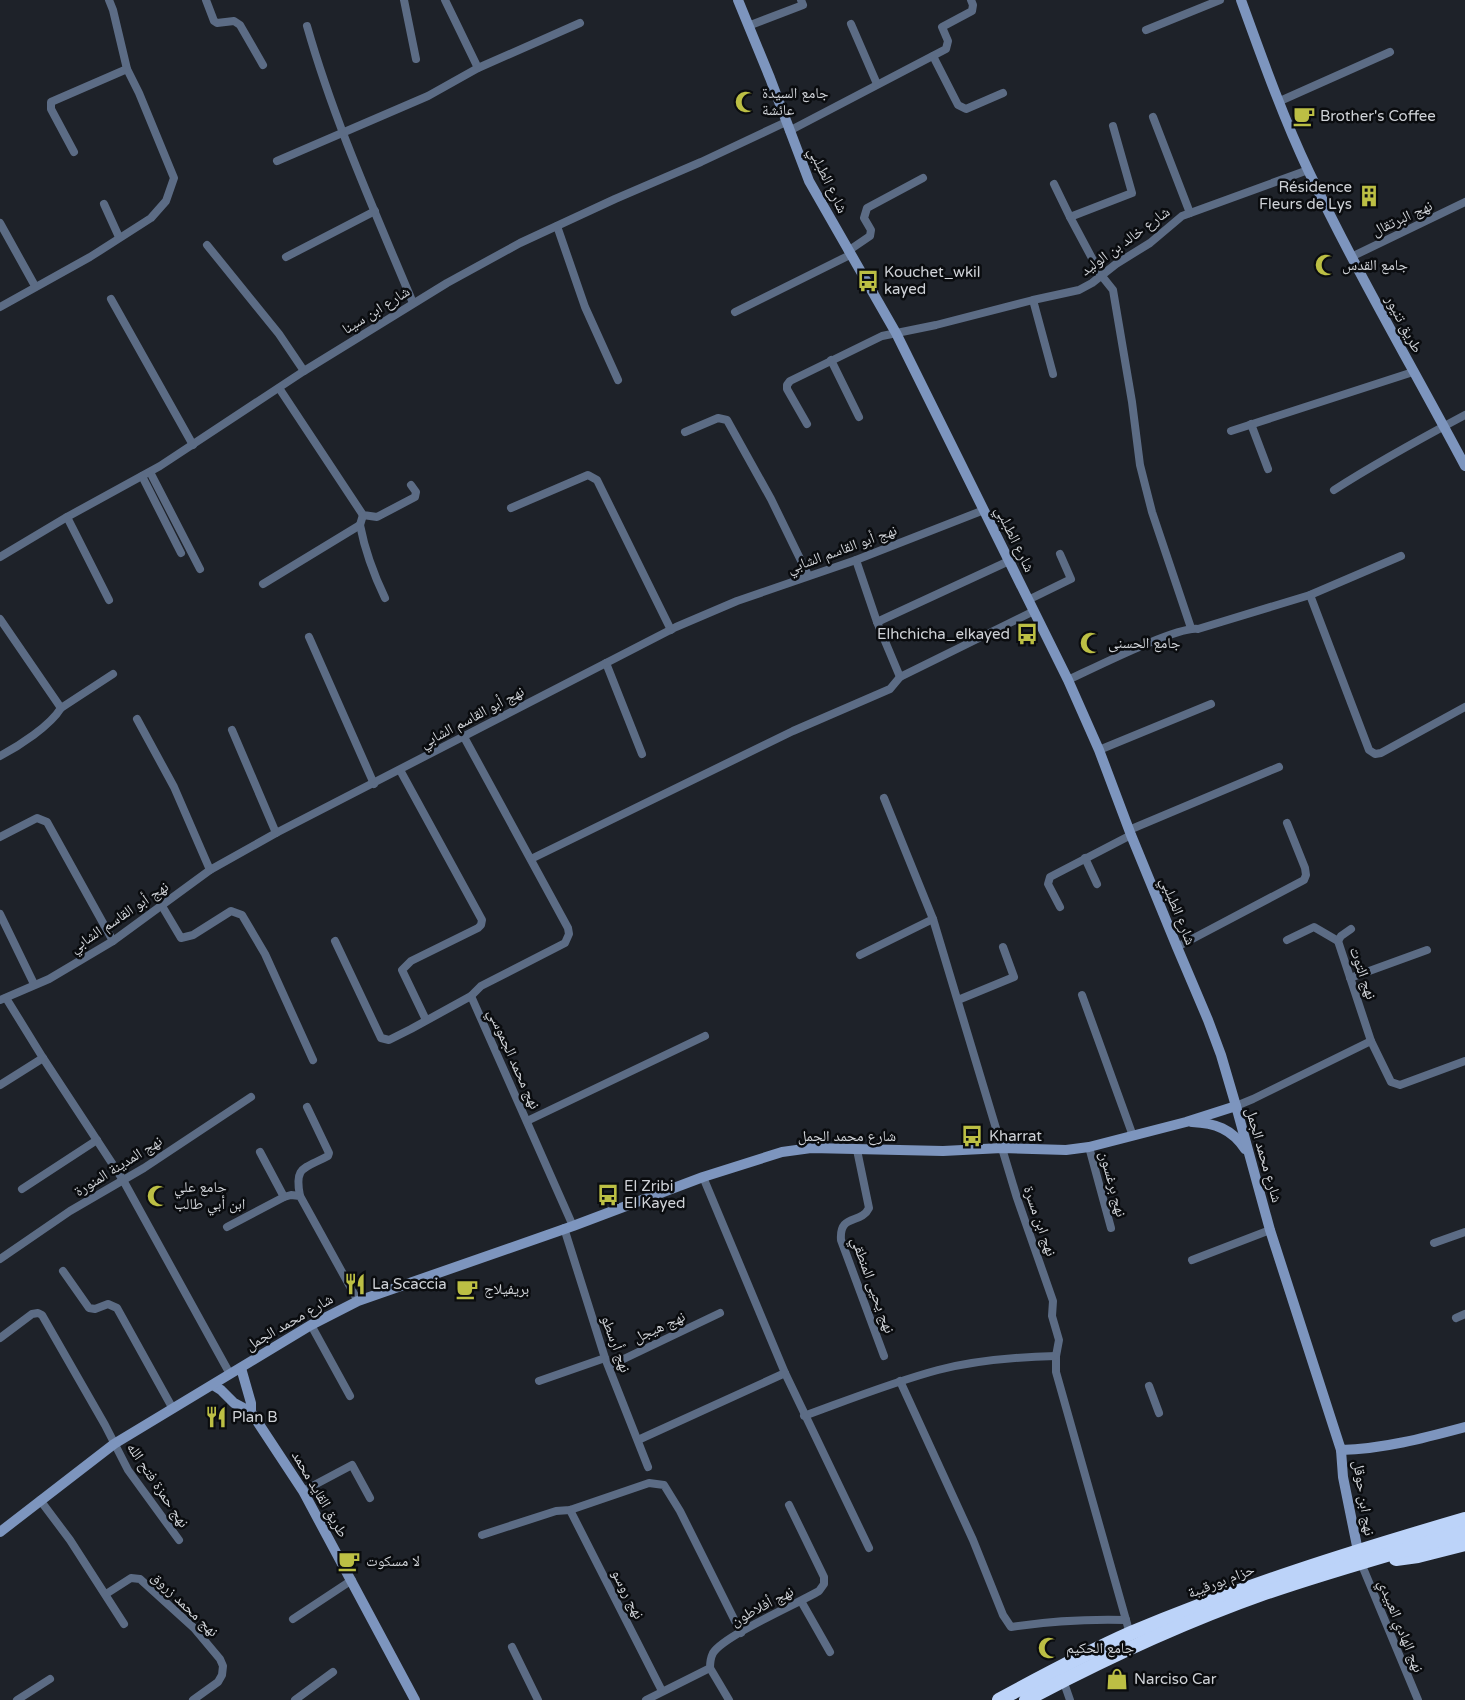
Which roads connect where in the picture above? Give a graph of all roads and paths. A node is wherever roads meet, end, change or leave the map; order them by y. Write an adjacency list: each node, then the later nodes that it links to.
1 (109, 0): 20 (street)
2 (206, 0): 18 (street)
3 (404, 0): 17 (street)
4 (446, 0): 19 (street)
5 (738, 0): 13 (street, شارع الطبلبي)
6 (801, 0): 13 (street)
7 (970, 0): 16 (street)
8 (1220, 0): 14 (street)
9 (1241, 0): 23 (street, طريق تنيور)
10 (580, 23): 19 (street)
11 (851, 24): 21 (street)
12 (307, 26): 27 (street)
13 (748, 26): 26 (street, شارع الطبلبي)
14 (1146, 30)
15 (1390, 52): 23 (street)
16 (933, 56): 21 (street, شارع ابن سينا); 22 (street)
17 (416, 59)
18 (263, 65)
19 (478, 68): 27 (street)
20 (127, 69): 28 (street); 40 (street)
21 (877, 84): 26 (street, شارع ابن سينا)
22 (1003, 93)
23 (1280, 101): 30 (street, طريق تنيور)
24 (1153, 117): 36 (street)
25 (1113, 126): 37 (street)
26 (788, 127): 39 (street, شارع ابن سينا); 42 (street, شارع الطبلبي)
27 (342, 132): 29 (street); 35 (street)
28 (74, 152)
29 (276, 161)
30 (1308, 170): 36 (street, شارع خالد بن الوليد); 44 (street, طريق تنيور)
31 (923, 178): 42 (street)
32 (1054, 184): 37 (street)
33 (1465, 202): 44 (street, نهج البرتقال)
34 (104, 204): 40 (street)
35 (375, 211): 43 (street); 49 (street)
36 (1190, 213): 45 (street, شارع خالد بن الوليد)
37 (1070, 217): 45 (street)
38 (0, 223): 46 (street)
39 (557, 226): 49 (street, شارع ابن سينا); 57 (street)
40 (120, 237): 46 (street)
41 (207, 244): 54 (street)
42 (849, 253): 51 (street); 52 (street, شارع الطبلبي)
43 (286, 256)
44 (1351, 257): 55 (street, طريق تنيور)
45 (1101, 275): 48 (street, شارع خالد بن الوليد); 94 (street)
46 (35, 286): 50 (street)
47 (110, 299): 66 (street)
48 (1033, 300): 52 (street, شارع خالد بن الوليد); 56 (street)
49 (413, 303): 54 (street, شارع ابن سينا)
50 (0, 307)
51 (734, 312)
52 (896, 333): 53 (street, شارع خالد بن الوليد); 74 (street, شارع الطبلبي)
53 (831, 360): 60 (street); 61 (street, شارع خالد بن الوليد)
54 (304, 372): 58 (street, شارع ابن سينا)
55 (1413, 372): 62 (street); 63 (street, طريق تنيور)
56 (1053, 374)
57 (618, 380)
58 (279, 388): 66 (street, شارع ابن سينا); 75 (street)
59 (1465, 416): 63 (street)
60 (859, 417)
61 (807, 424)
62 (1251, 424): 64 (street); 68 (street)
63 (1444, 426): 67 (street, طريق تنيور); 72 (street)
64 (1231, 431)
65 (686, 432): 85 (street)
66 (193, 445): 69 (street, شارع ابن سينا)
67 (1465, 466)
68 (1268, 469)
69 (150, 472): 70 (street, شارع ابن سينا); 84 (street)
70 (142, 476): 76 (street, شارع ابن سينا); 78 (street)
71 (411, 485): 75 (street)
72 (1334, 490)
73 (511, 508): 95 (street)
74 (984, 510): 82 (street, نهج أبو القاسم الشابي); 83 (street, شارع الطبلبي)
75 (363, 515): 77 (street)
76 (67, 517): 81 (street, شارع ابن سينا); 89 (street)
77 (360, 525): 86 (street); 88 (street)
78 (181, 553)
79 (1060, 554): 90 (street)
80 (1401, 556): 87 (street)
81 (0, 557)
82 (856, 560): 85 (street, نهج أبو القاسم الشابي); 93 (street)
83 (1009, 561): 90 (street, شارع الطبلبي); 93 (street)
84 (200, 569)
85 (808, 575): 95 (street, نهج أبو القاسم الشابي)
86 (263, 584)
87 (1310, 595): 94 (street); 102 (street)
88 (385, 598)
89 (109, 600)
90 (1028, 600): 91 (street, شارع الطبلبي)
91 (1034, 611): 99 (street); 100 (street, شارع الطبلبي)
92 (0, 619): 103 (street)
93 (876, 622): 99 (street)
94 (1192, 628): 100 (street)
95 (671, 630): 97 (street, نهج أبو القاسم الشابي)
96 (309, 637): 112 (street)
97 (606, 663): 106 (street, نهج أبو القاسم الشابي); 108 (street)
98 (113, 674): 103 (street)
99 (900, 677): 118 (street)
100 (1068, 680): 107 (street, شارع الطبلبي)
101 (1210, 704): 107 (street)
102 (1465, 707)
103 (61, 708): 109 (street)
104 (137, 719): 120 (street)
105 (232, 730): 115 (street)
106 (464, 737): 111 (street, نهج أبو القاسم الشابي); 118 (street)
107 (1099, 750): 116 (street, شارع الطبلبي)
108 (642, 754)
109 (0, 756)
110 (1279, 767): 116 (street)
111 (400, 770): 112 (street, نهج أبو القاسم الشابي); 141 (street)
112 (374, 784): 115 (street, نهج أبو القاسم الشابي)
113 (884, 798): 125 (street, نهج ابن مسرة)
114 (1287, 823): 132 (street)
115 (276, 833): 120 (street, نهج أبو القاسم الشابي)
116 (1130, 833): 119 (street); 132 (street, شارع الطبلبي)
117 (0, 837): 128 (street)
118 (531, 858): 138 (street)
119 (1085, 858): 121 (street); 123 (street)
120 (210, 870): 122 (street, نهج أبو القاسم الشابي)
121 (1097, 884)
122 (162, 906): 128 (street, نهج أبو القاسم الشابي); 145 (street)
123 (1060, 907)
124 (0, 914): 136 (street)
125 (933, 918): 134 (street); 140 (street, نهج ابن مسرة)
126 (1351, 929): 130 (street)
127 (1287, 940): 130 (street, نهج التوت)
128 (113, 941): 136 (street, نهج أبو القاسم الشابي)
129 (335, 941): 141 (street, نهج محمد الجموسي)
130 (1338, 941): 135 (street, نهج التوت)
131 (1003, 947): 140 (street)
132 (1177, 947): 149 (street, شارع الطبلبي)
133 (1427, 950): 135 (street)
134 (860, 955)
135 (1350, 978): 143 (street, نهج التوت)
136 (34, 984): 139 (street, نهج أبو القاسم الشابي)
137 (1082, 995): 153 (street)
138 (471, 996): 141 (street, نهج محمد الجموسي); 151 (street, نهج محمد الجموسي)
139 (3, 999): 144 (street)
140 (958, 1000): 156 (street, نهج ابن مسرة)
141 (426, 1020)
142 (705, 1036): 151 (street)
143 (1371, 1041): 146 (street, نهج التوت); 149 (street)
144 (43, 1058): 147 (street); 154 (street)
145 (313, 1060)
146 (1465, 1061)
147 (0, 1085)
148 (251, 1096): 161 (street, نهج المدينة المنورة)
149 (1236, 1106): 152 (street, شارع محمد الجمل); 159 (street, شارع محمد الجمل)
150 (307, 1107): 163 (street)
151 (527, 1121): 166 (street, نهج محمد الجموسي)
152 (1186, 1122): 153 (street, شارع محمد الجمل); 159 (street)
153 (1134, 1136): 155 (street, شارع محمد الجمل)
154 (97, 1140): 161 (street); 162 (street)
155 (1089, 1147): 156 (street, شارع محمد الجمل); 167 (street, نهج برغسون)
156 (1002, 1148): 157 (street, شارع محمد الجمل); 180 (street, نهج ابن مسرة)
157 (857, 1150): 160 (street, شارع محمد الجمل); 181 (street, نهج يحيى المنطقي)
158 (260, 1152): 164 (street)
159 (1250, 1157): 168 (street, شارع محمد الجمل)
160 (703, 1176): 166 (street, شارع محمد الجمل); 185 (street)
161 (123, 1180): 171 (street, نهج المدينة المنورة); 186 (street)
162 (22, 1189)
163 (300, 1196): 164 (street); 174 (street)
164 (284, 1197): 165 (street)
165 (226, 1227)
166 (568, 1227): 174 (street, شارع محمد الجمل); 182 (street, نهج أرسطو)
167 (1111, 1228)
168 (1270, 1230): 172 (street); 199 (street, شارع محمد الجمل)
169 (1465, 1232): 170 (street)
170 (1434, 1242)
171 (0, 1259)
172 (1192, 1260)
173 (63, 1271): 192 (street)
174 (358, 1301): 178 (street, شارع محمد الجمل)
175 (720, 1313): 183 (street, نهج هيجل)
176 (1465, 1314): 177 (street)
177 (1456, 1318)
178 (311, 1325): 184 (street, شارع محمد الجمل); 191 (street)
179 (0, 1338): 198 (street, نهج حمزة فتح الله)
180 (1056, 1353): 188 (street); 219 (street, نهج ابن مسرة)
181 (884, 1356)
182 (605, 1358): 183 (street, نهج أرسطو); 187 (street)
183 (609, 1366): 197 (street, نهج أرسطو)
184 (241, 1368): 186 (street, شارع محمد الجمل); 193 (street, طريق القايد محمد)
185 (785, 1373): 195 (street); 197 (street)
186 (230, 1374): 189 (street, شارع محمد الجمل)
187 (539, 1381)
188 (900, 1381): 195 (street); 219 (street)
189 (213, 1385): 192 (street, شارع محمد الجمل); 193 (street, طريق القايد محمد)
190 (1149, 1386): 194 (street)
191 (350, 1396)
192 (174, 1409): 198 (street, شارع محمد الجمل)
193 (251, 1412): 201 (street, طريق القايد محمد)
194 (1159, 1413)
195 (804, 1416): 213 (street)
196 (1465, 1427): 199 (street)
197 (638, 1440): 200 (street, نهج أرسطو)
198 (114, 1444): 203 (street, شارع محمد الجمل); 211 (street, نهج حمزة فتح الله)
199 (1341, 1450): 214 (street, نهج ابن حوقل)
200 (648, 1467)
201 (303, 1491): 202 (street); 215 (street, طريق القايد محمد)
202 (370, 1498)
203 (40, 1500): 208 (street, شارع محمد الجمل); 216 (street)
204 (789, 1505): 217 (street, نهج أفلاطون)
205 (570, 1510): 210 (street); 221 (street); 229 (street, نهج روسو)
206 (1465, 1510): 214 (highway)
207 (1465, 1519): 214 (highway, حزام بورقيبة)
208 (0, 1532)
209 (1465, 1532): 214 (highway, حزام بورقيبة)
210 (482, 1535)
211 (179, 1540)
212 (1465, 1544): 214 (highway)
213 (869, 1548)
214 (1359, 1557): 222 (highway, حزام بورقيبة); 228 (highway, حزام بورقيبة); 240 (street, نهج الهادي العبيدي)
215 (352, 1580): 218 (street); 233 (street, طريق القايد محمد)
216 (106, 1594): 220 (street); 231 (street, نهج محمد زروق)
217 (801, 1601): 221 (street, نهج أفلاطون); 224 (street)
218 (293, 1618)
219 (1126, 1620): 222 (street, نهج ابن مسرة)
220 (124, 1624)
221 (741, 1633): 225 (street, نهج أفلاطون)
222 (1130, 1634): 237 (highway, حزام بورقيبة)
223 (512, 1648): 234 (street)
224 (830, 1652)
225 (710, 1668): 229 (street); 236 (street)
226 (332, 1672): 232 (street)
227 (50, 1679): 230 (street)
228 (1063, 1680): 238 (highway, حزام بورقيبة); 239 (street)
229 (662, 1691): 235 (street)
230 (16, 1700)
231 (193, 1700)
232 (295, 1700)
233 (415, 1700)
234 (538, 1700)
235 (646, 1700)
236 (728, 1700)
237 (1000, 1700)
238 (1026, 1700)
239 (1070, 1700)
240 (1418, 1700)

